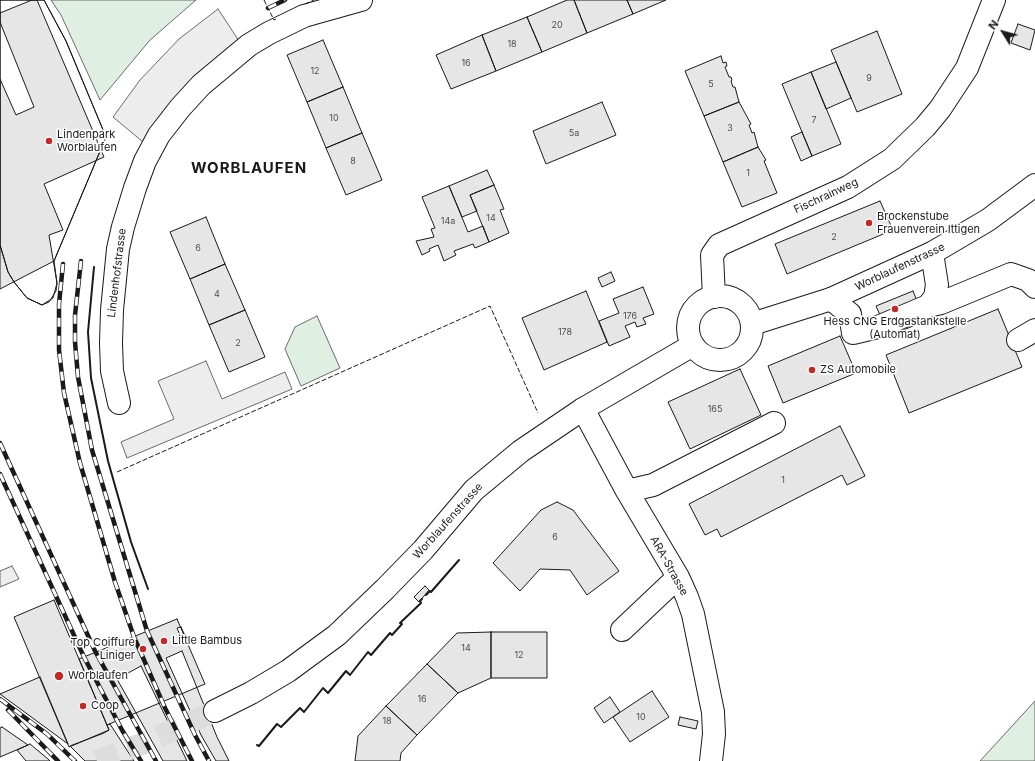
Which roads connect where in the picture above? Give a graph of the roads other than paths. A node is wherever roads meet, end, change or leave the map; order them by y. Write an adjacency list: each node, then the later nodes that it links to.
1 (361, 0): 11 (street, Lindenhofstrasse)
2 (994, 0): 6 (street, Fischrainweg)
3 (1035, 184): 4 (street, Worblaufenstrasse)
4 (932, 253): 7 (street, Worblaufenstrasse); 8 (street)
5 (1035, 287): 8 (street)
6 (714, 296): 9 (street); 10 (street)
7 (831, 299): 8 (street); 9 (street, Worblaufenstrasse)
8 (928, 306)
9 (752, 324): 10 (street)
10 (693, 344): 12 (street, Worblaufenstrasse)
11 (119, 403)
12 (583, 409): 14 (street, ARA-Strasse); 17 (street, Worblaufenstrasse)
13 (774, 423): 14 (street)
14 (627, 491): 15 (street, ARA-Strasse)
15 (678, 577): 16 (street); 18 (street, ARA-Strasse)
16 (622, 630)
17 (215, 711)
18 (712, 761)

